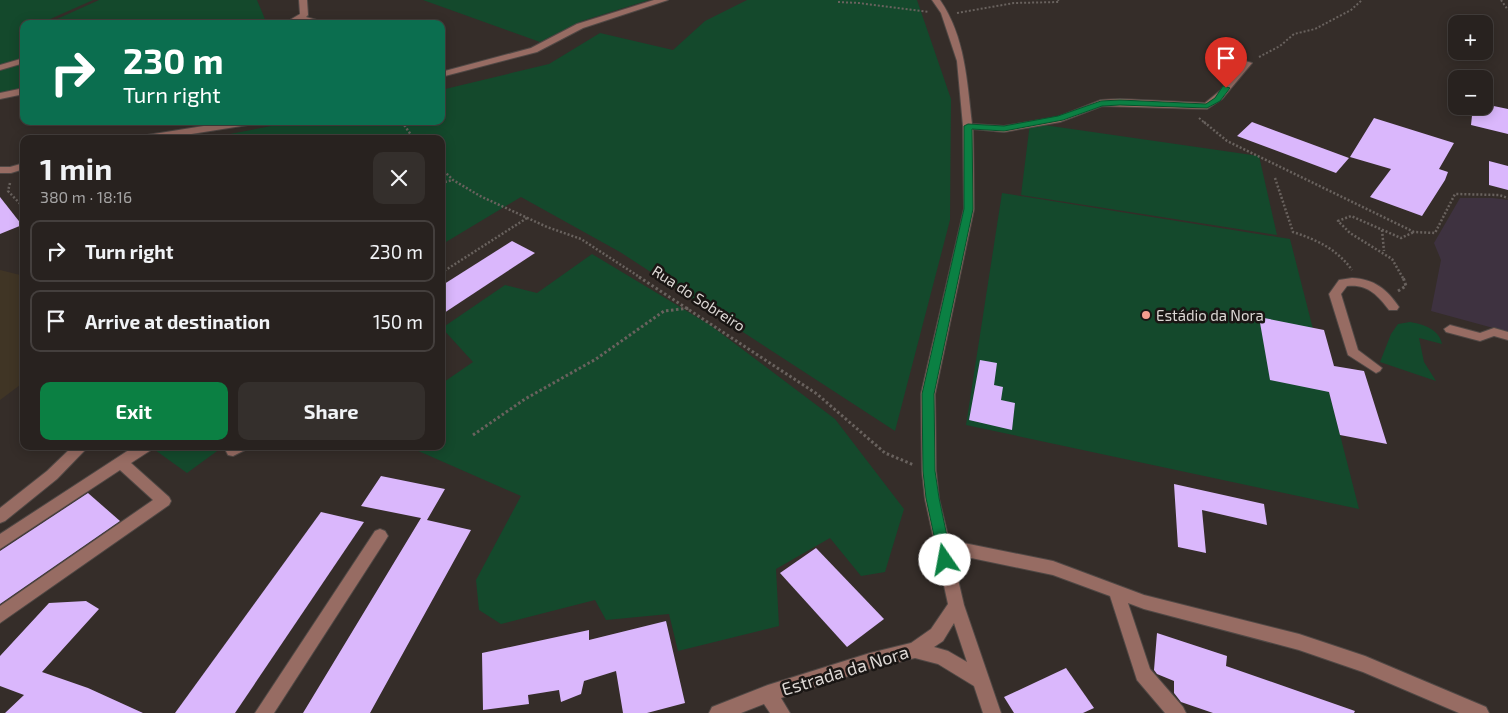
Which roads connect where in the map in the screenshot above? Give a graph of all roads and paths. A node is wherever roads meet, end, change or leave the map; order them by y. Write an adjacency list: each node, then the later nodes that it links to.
1 (303, 0): 10 (street)
2 (664, 0): 16 (street)
3 (936, 0): 9 (street)
4 (1058, 0): 9 (path)
5 (1362, 0): 14 (path)
6 (1501, 0): 8 (path)
7 (838, 2): 9 (path)
8 (1508, 10)
9 (945, 13): 21 (street)
10 (299, 18): 11 (street); 12 (street)
11 (295, 20)
12 (308, 20)
13 (20, 61): 15 (street)
14 (1248, 63): 19 (street)
15 (0, 68)
16 (445, 74)
17 (20, 92): 18 (street)
18 (0, 96)
19 (1192, 107): 21 (street); 34 (path)
20 (229, 125): 22 (street)
21 (968, 126): 47 (street)
22 (166, 135)
23 (20, 167): 25 (street)
24 (0, 170): 25 (street)
25 (11, 170): 31 (path)
26 (445, 172): 28 (path, Rua do Sobreiro)
27 (1275, 178): 37 (path)
28 (453, 180): 29 (path); 32 (path, Rua do Sobreiro)
29 (445, 182)
30 (1508, 198): 34 (path)
31 (20, 204)
32 (527, 218): 36 (path); 39 (path, Rua do Sobreiro)
33 (1382, 230): 34 (path); 35 (path); 35 (path)
34 (1414, 232)
35 (1384, 252): 38 (path)
36 (445, 270)
37 (1359, 281): 38 (street); 42 (street)
38 (1393, 307)
39 (690, 308): 43 (path); 47 (path, Rua do Sobreiro)
40 (1450, 329): 41 (street)
41 (1508, 336)
42 (1376, 368)
43 (474, 435)
44 (78, 450): 48 (street)
45 (140, 450): 46 (street)
46 (121, 463): 50 (street); 54 (street)
47 (929, 471): 51 (street)
48 (0, 517)
49 (380, 536): 58 (street)
50 (0, 542)
51 (942, 545): 52 (street); 53 (street)
52 (1117, 594): 62 (street); 63 (street)
53 (956, 605): 55 (street, Estrada da Nora); 56 (street)
54 (0, 615)
55 (915, 650): 56 (street); 57 (street, Estrada da Nora)
56 (980, 680): 61 (street)
57 (768, 694): 59 (street, Estrada da Nora); 60 (street)
58 (264, 713)
59 (718, 713)
60 (781, 713)
61 (992, 713)
62 (1177, 713)
63 (1480, 713)

